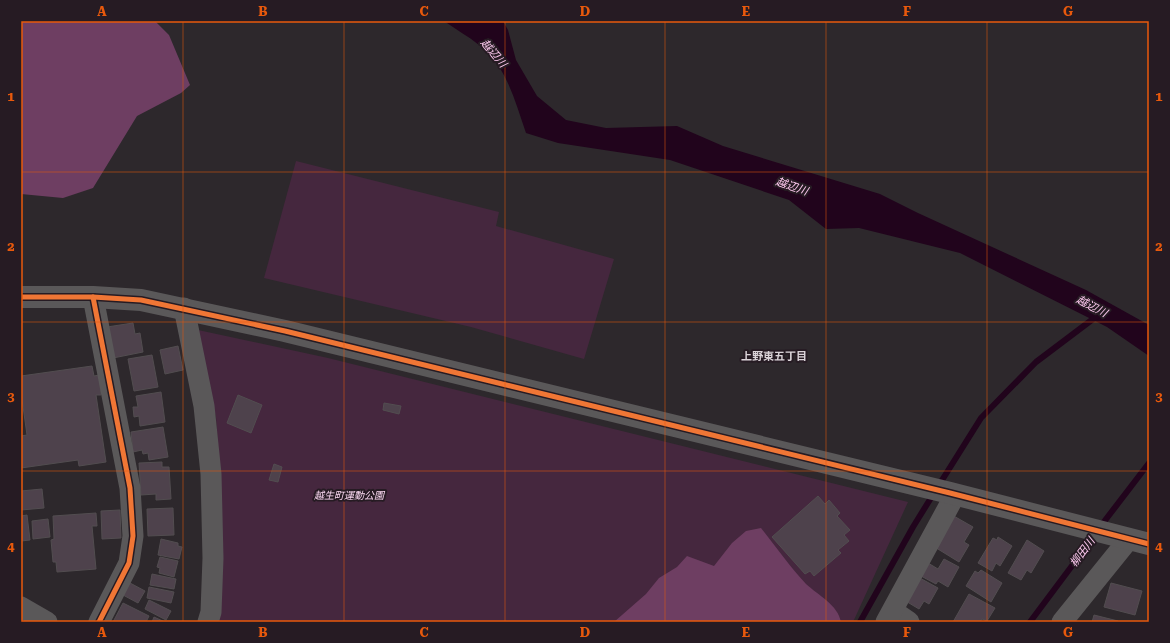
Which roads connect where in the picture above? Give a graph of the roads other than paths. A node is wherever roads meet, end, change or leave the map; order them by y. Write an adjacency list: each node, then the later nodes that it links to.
1 (21, 297): 2 (street)
2 (93, 297): 3 (street); 9 (street)
3 (184, 308): 4 (street); 10 (street)
4 (953, 494): 5 (street); 7 (street)
5 (1132, 540): 11 (street)
6 (21, 607): 8 (street)
7 (896, 618)
8 (47, 622)
9 (99, 622)
10 (208, 622)
11 (1062, 622)

